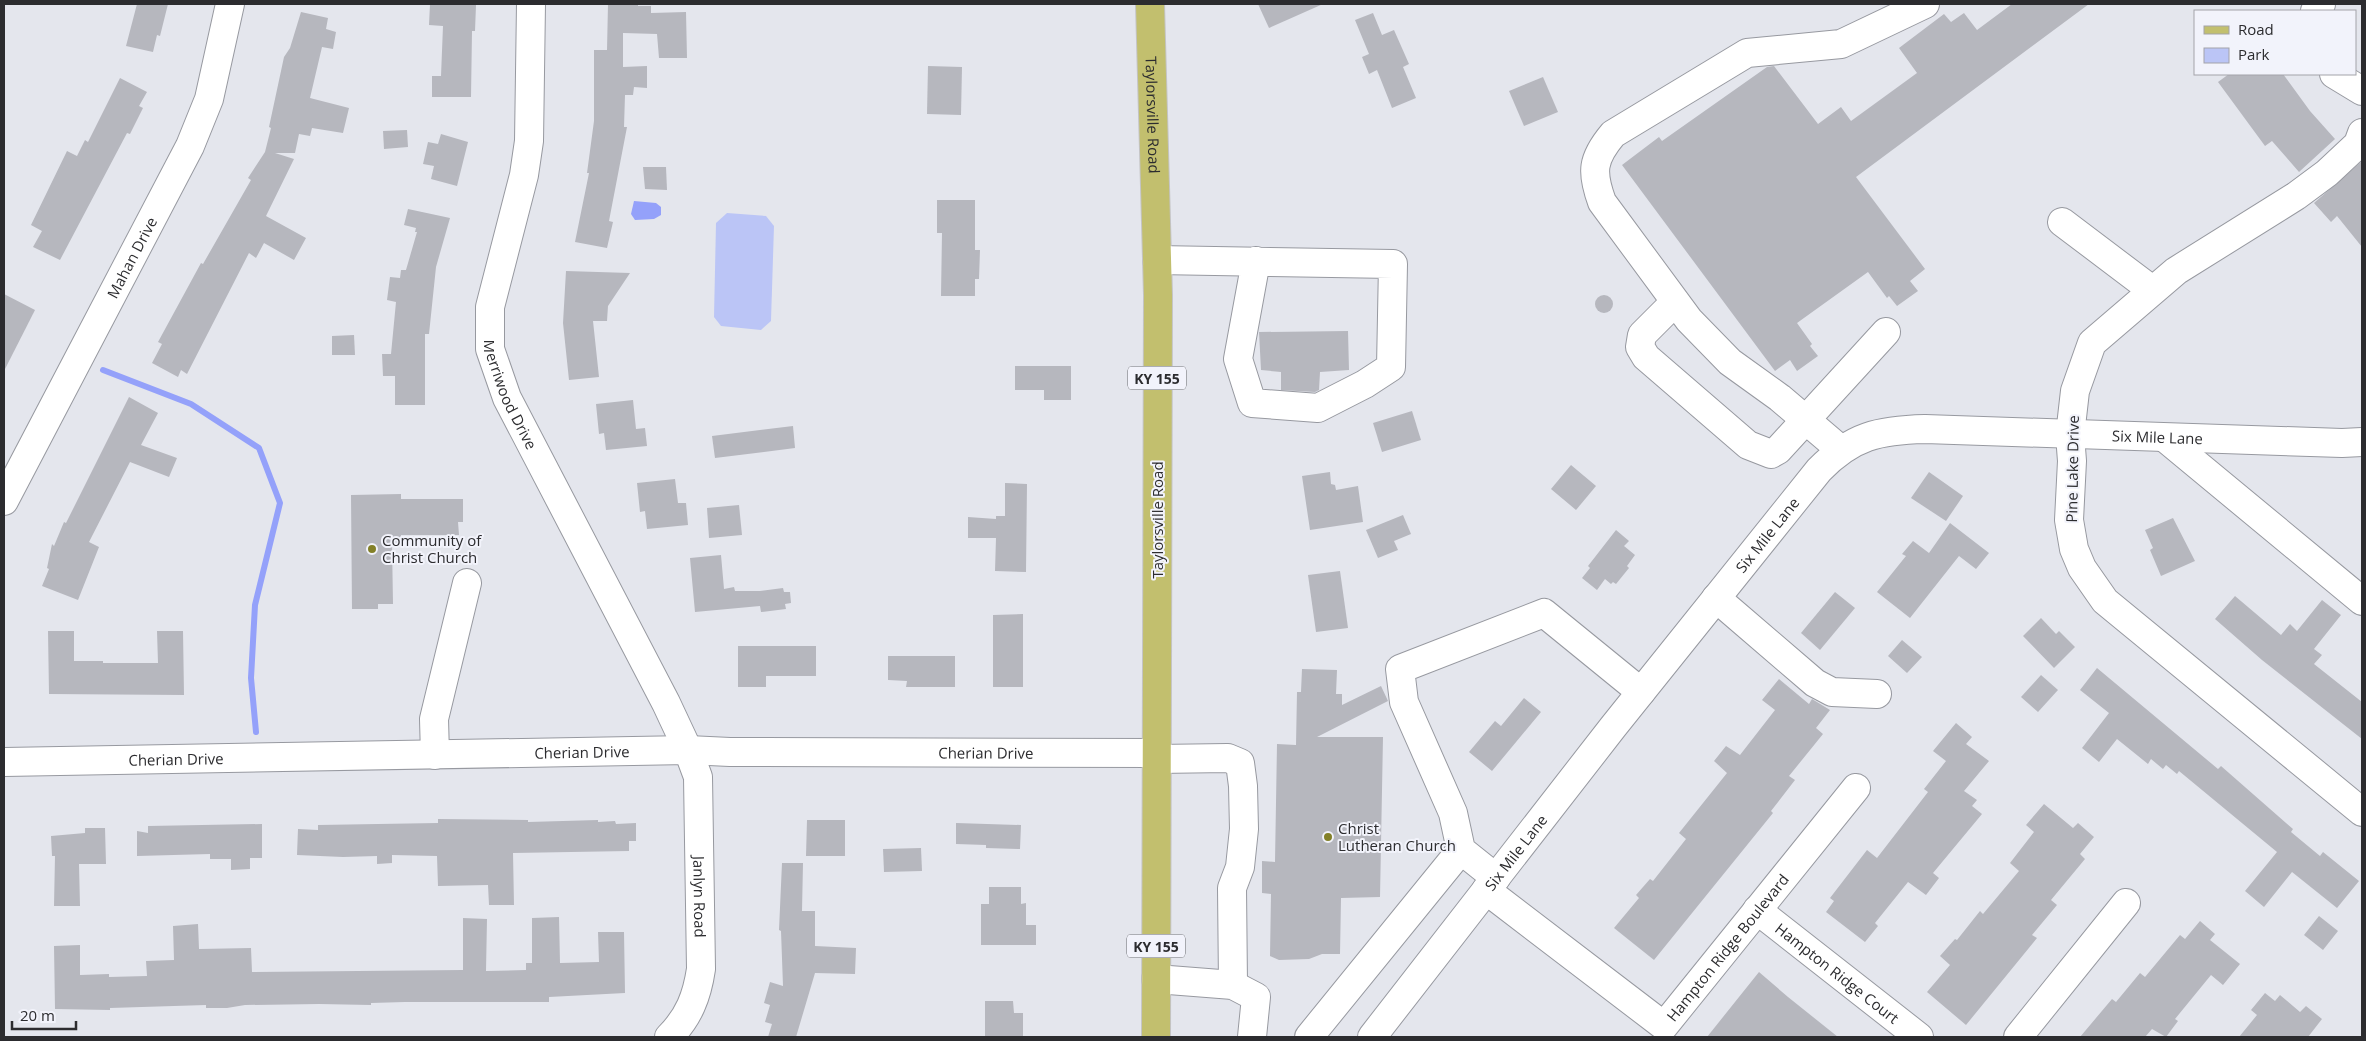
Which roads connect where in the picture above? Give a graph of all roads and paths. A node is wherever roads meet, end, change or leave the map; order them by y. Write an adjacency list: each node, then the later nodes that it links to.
1 (230, 4): 19 (street, Mahan Drive)
2 (532, 4): 25 (street, Merriwood Drive)
3 (1150, 4): 9 (main road, Taylorsville Road / KY 155)
4 (1925, 4): 12 (street)
5 (2336, 75): 6 (street)
6 (2362, 91)
7 (2362, 133): 11 (street, Pine Lake Drive)
8 (2062, 222): 11 (street)
9 (1157, 260): 10 (street); 27 (main road, Taylorsville Road / KY 155)
10 (1256, 261): 10 (street)
11 (2152, 290): 15 (street, Pine Lake Drive)
12 (1675, 302): 14 (street); 14 (street)
13 (1886, 332): 14 (street)
14 (1806, 420): 18 (street)
15 (2070, 435): 16 (street, Six Mile Lane); 18 (street, Six Mile Lane); 30 (street, Pine Lake Drive)
16 (2165, 438): 17 (street, Six Mile Lane); 22 (street)
17 (2362, 442)
18 (1841, 450): 21 (street, Six Mile Lane)
19 (4, 501)
20 (467, 583): 26 (street)
21 (1716, 598): 23 (street, Six Mile Lane); 24 (street)
22 (2362, 601)
23 (1641, 692): 31 (street); 32 (street, Six Mile Lane)
24 (1877, 694)
25 (688, 750): 26 (street, Cherian Drive); 27 (street, Cherian Drive); 37 (street, Janlyn Road)
26 (435, 755): 28 (street, Cherian Drive)
27 (1158, 756): 35 (main road, Taylorsville Road / KY 155); 36 (street, Cherian Drive)
28 (4, 762)
29 (1856, 788): 34 (street, Hampton Ridge Boulevard)
30 (2362, 812)
31 (1461, 850): 32 (street); 40 (street)
32 (1491, 884): 34 (street, Hampton Ridge Boulevard); 41 (street, Six Mile Lane)
33 (2126, 903): 43 (street)
34 (1757, 910): 42 (street, Hampton Ridge Court)
35 (1156, 979): 36 (street); 38 (main road, Taylorsville Road / KY 155)
36 (1233, 985): 39 (street)
37 (670, 1037)
38 (1156, 1037)
39 (1252, 1037)
40 (1309, 1037)
41 (1372, 1037)
42 (1918, 1037)
43 (2018, 1037)

